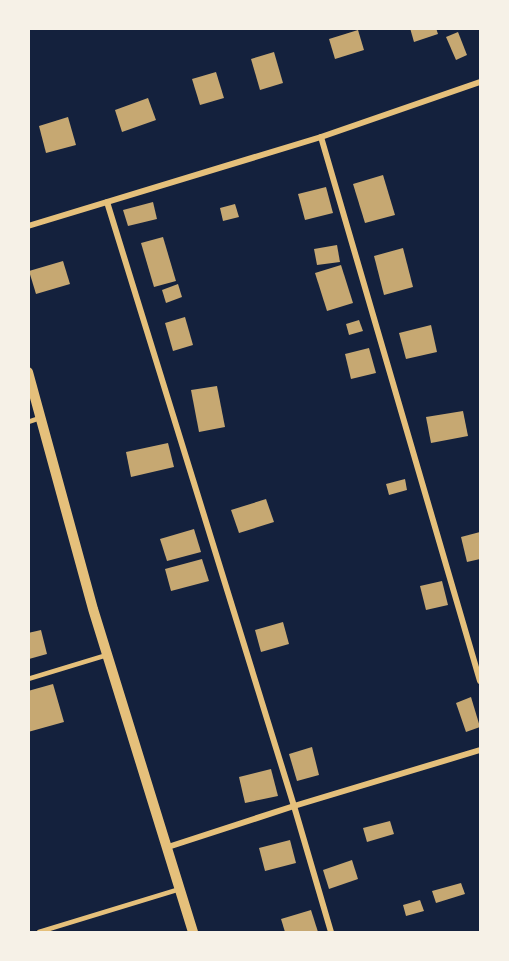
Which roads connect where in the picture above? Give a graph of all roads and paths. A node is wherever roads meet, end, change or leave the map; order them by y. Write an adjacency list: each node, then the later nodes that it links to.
1 (480, 82): 2 (street)
2 (321, 137): 3 (street); 10 (street)
3 (107, 202): 4 (street); 12 (street)
4 (28, 226)
5 (28, 372): 6 (street)
6 (42, 417): 7 (lane); 8 (street)
7 (28, 422)
8 (107, 655): 9 (lane); 13 (street)
9 (28, 679)
10 (480, 681)
11 (480, 750): 12 (street)
12 (294, 806): 13 (street); 17 (street)
13 (168, 847): 14 (street)
14 (180, 889): 15 (lane); 16 (street)
15 (39, 933)
16 (194, 933)
17 (331, 933)

